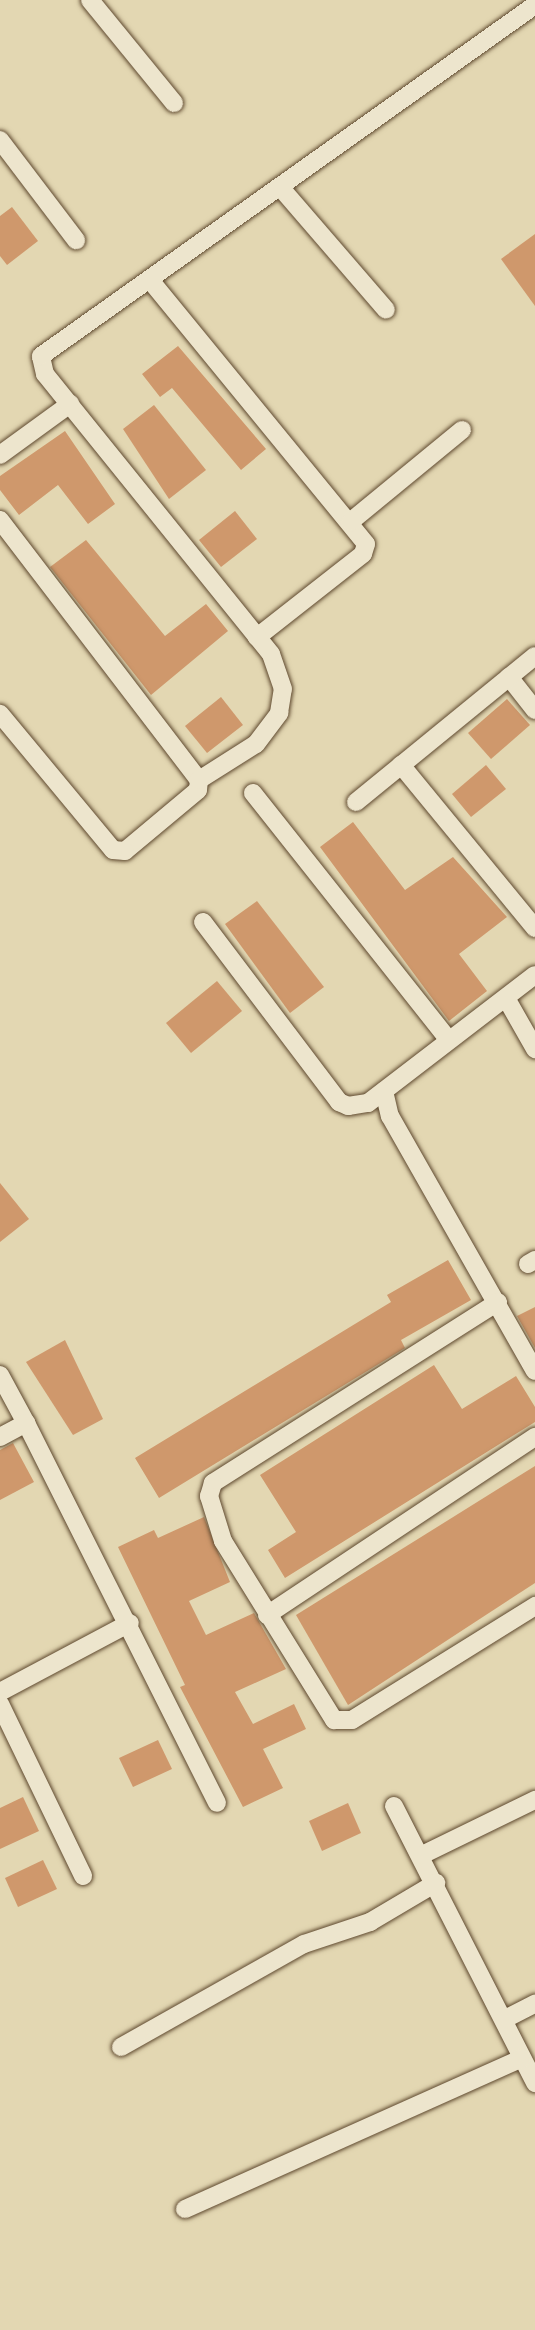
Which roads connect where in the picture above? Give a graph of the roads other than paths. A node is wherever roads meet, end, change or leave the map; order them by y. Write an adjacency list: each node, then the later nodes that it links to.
1 (90, 0): 3 (street)
2 (535, 5): 5 (street)
3 (174, 103)
4 (0, 140): 6 (street)
5 (280, 187): 7 (street); 8 (street)
6 (76, 240)
7 (150, 280): 9 (street); 13 (street)
8 (386, 310)
9 (70, 404): 11 (street); 14 (street)
10 (462, 430): 13 (street)
11 (0, 455)
12 (0, 520): 20 (street)
13 (350, 522): 14 (street)
14 (257, 637): 20 (street)
15 (535, 656): 16 (street)
16 (508, 677): 17 (street); 19 (street)
17 (535, 710)
18 (0, 714): 20 (street)
19 (401, 765): 22 (street); 24 (street)
20 (200, 780)
21 (253, 793): 27 (street)
22 (356, 802)
23 (203, 922): 29 (street)
24 (535, 928)
25 (535, 975): 26 (street)
26 (506, 998): 27 (street); 28 (street)
27 (449, 1040): 29 (street)
28 (535, 1049)
29 (384, 1091): 30 (street)
30 (498, 1302): 31 (street); 37 (street)
31 (535, 1371)
32 (0, 1375): 33 (street)
33 (27, 1423): 34 (street); 38 (street)
34 (0, 1437)
35 (535, 1437): 37 (street)
36 (535, 1606): 37 (street)
37 (267, 1614)
38 (130, 1623): 39 (street); 42 (street)
39 (0, 1692)
40 (0, 1704): 45 (street)
41 (535, 1800): 44 (street)
42 (218, 1803)
43 (394, 1806): 44 (street)
44 (422, 1855): 46 (street)
45 (83, 1876)
46 (436, 1883): 48 (street); 49 (street)
47 (535, 2004): 48 (street)
48 (505, 2019): 50 (street)
49 (121, 2047)
50 (522, 2058): 51 (street); 52 (street)
51 (535, 2082)
52 (185, 2208)

